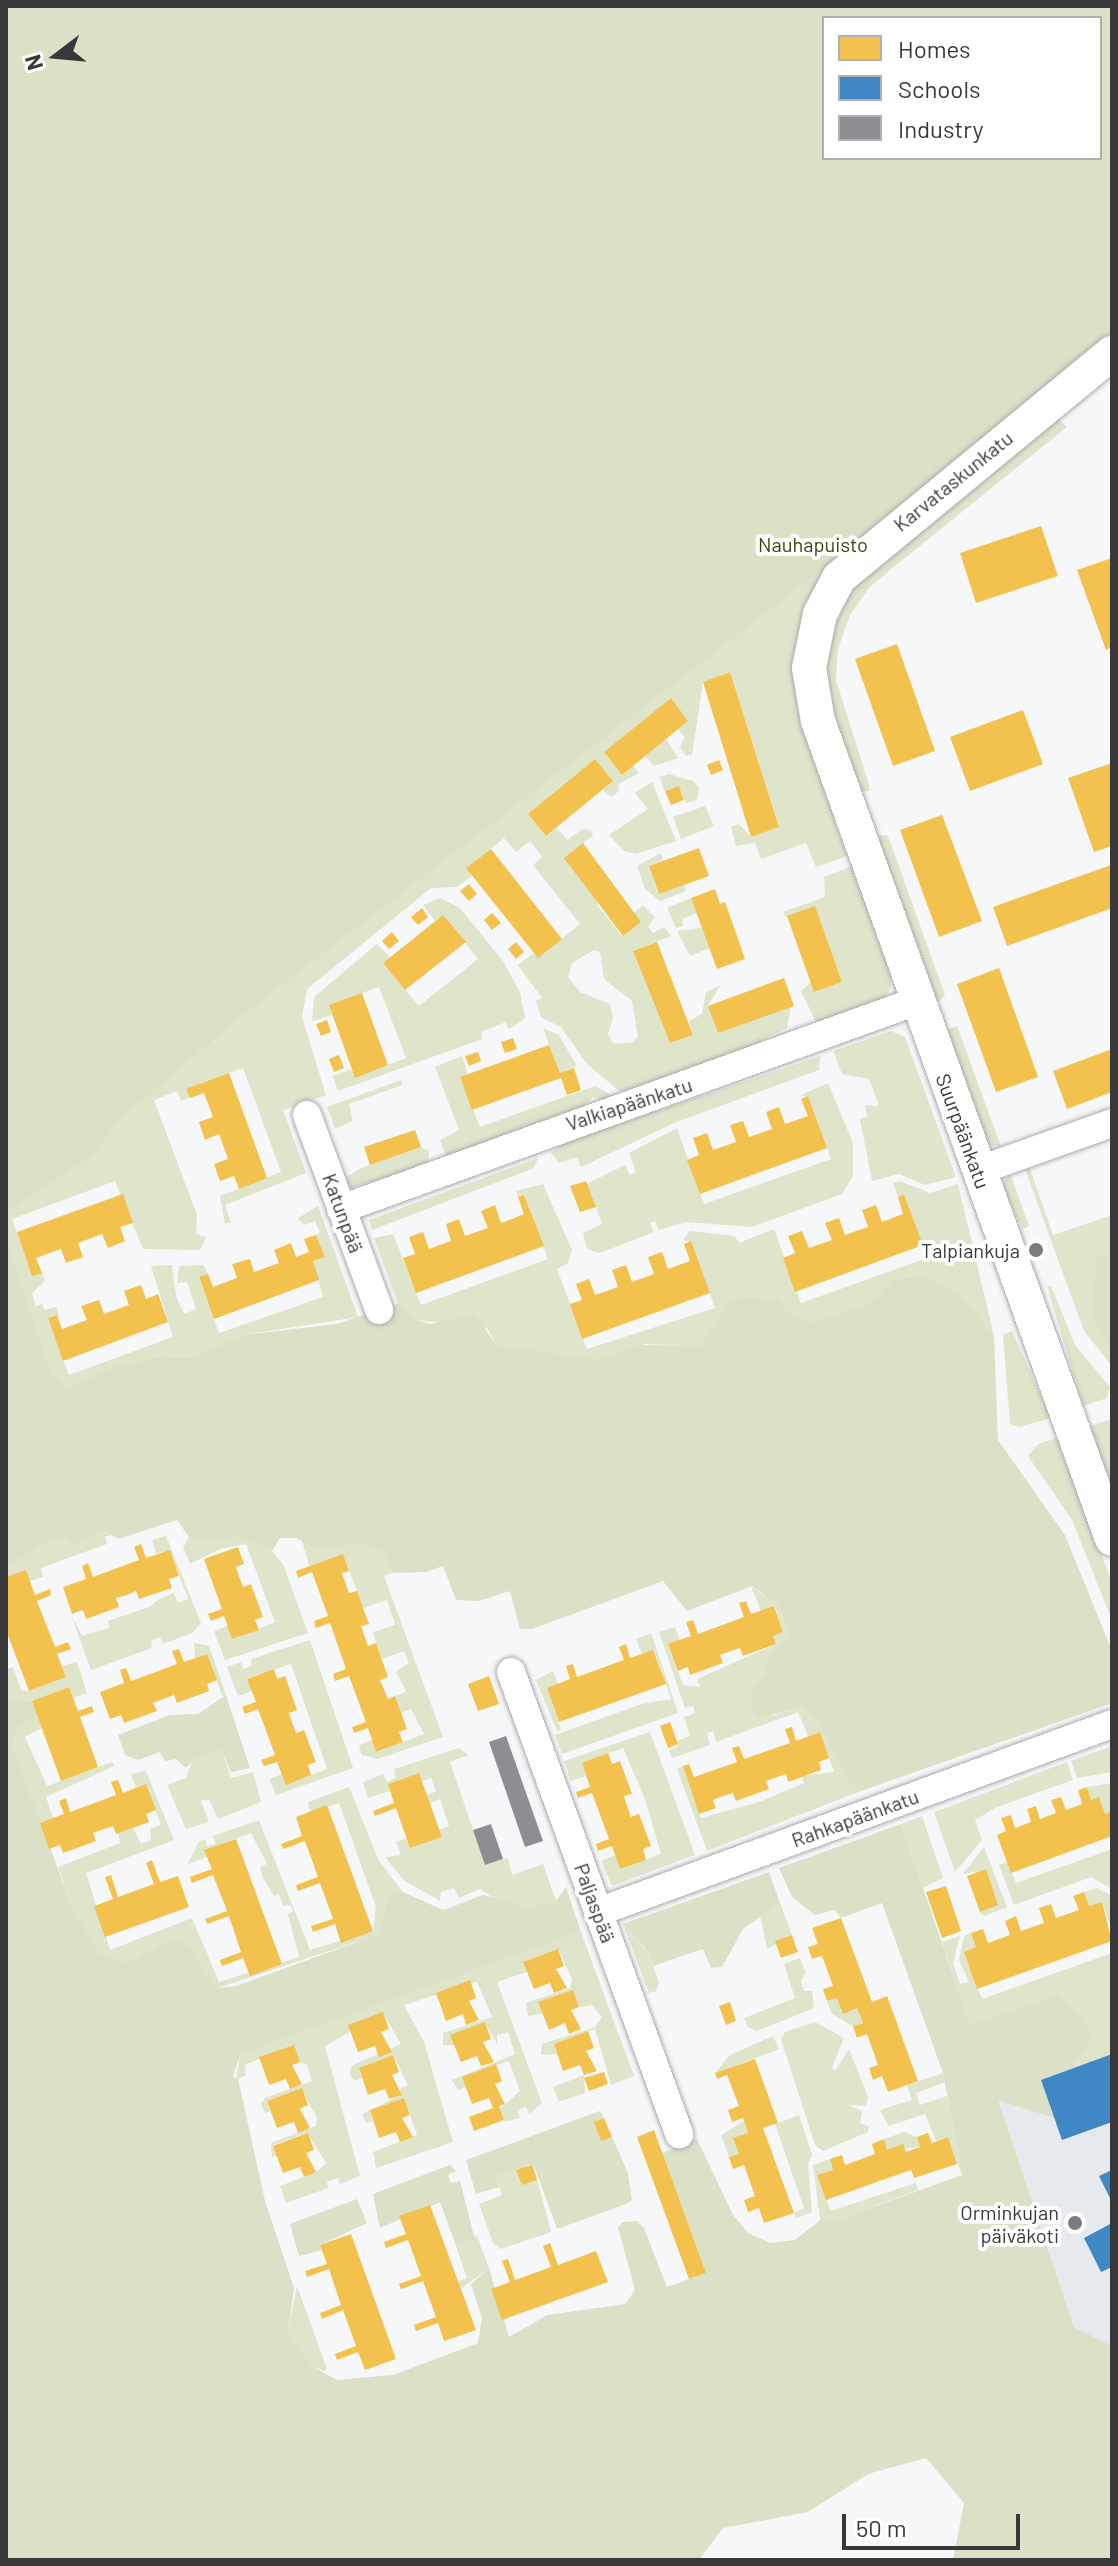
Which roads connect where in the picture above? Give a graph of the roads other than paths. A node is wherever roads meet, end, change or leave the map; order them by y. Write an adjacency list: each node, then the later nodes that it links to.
1 (1112, 353): 2 (street, Karvataskunkatu)
2 (818, 721): 3 (street, Suurpäänkatu)
3 (917, 1001): 6 (street, Suurpäänkatu); 7 (street, Valkiapäänkatu)
4 (307, 1115): 7 (street, Katunpää)
5 (1112, 1123): 6 (street)
6 (977, 1171): 9 (street, Suurpäänkatu)
7 (341, 1209): 8 (street, Katunpää)
8 (379, 1310)
9 (1110, 1530)
10 (511, 1672): 12 (street, Paljaspää)
11 (1112, 1724): 12 (street, Rahkapäänkatu)
12 (598, 1912): 13 (street, Paljaspää)
13 (679, 2134)

